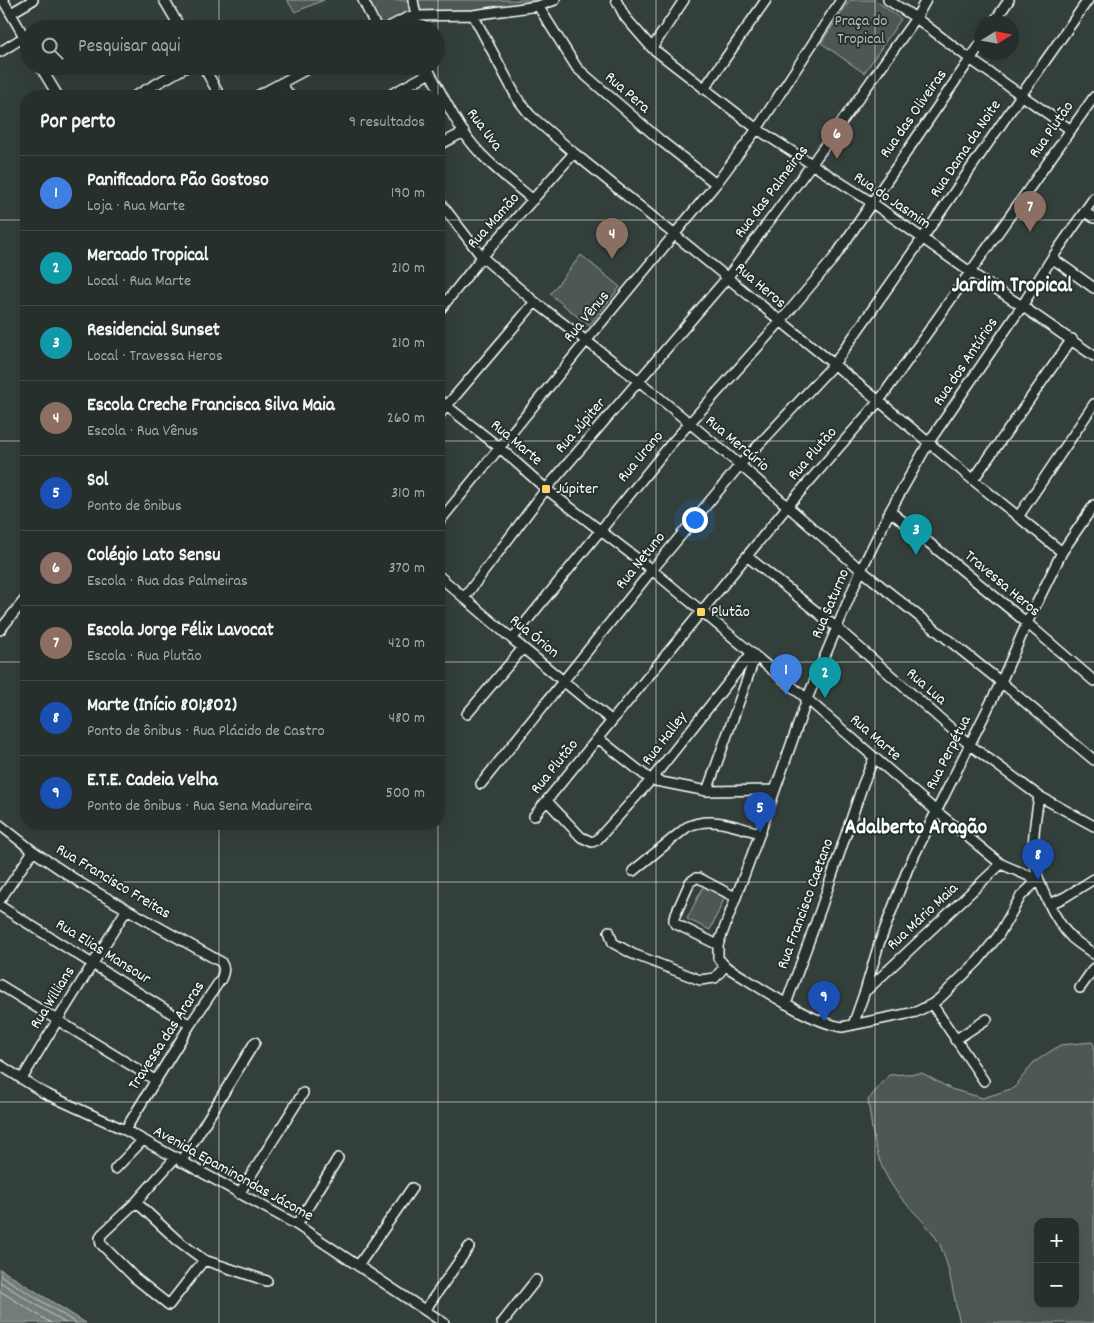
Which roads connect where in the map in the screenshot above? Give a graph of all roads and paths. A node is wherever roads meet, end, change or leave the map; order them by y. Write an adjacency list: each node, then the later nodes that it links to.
1 (3, 0): 16 (street)
2 (33, 0): 16 (street)
3 (164, 0): 21 (street)
4 (363, 0): 22 (street)
5 (413, 0): 19 (street)
6 (555, 0): 15 (street)
7 (616, 0): 26 (street, Rua do Jasmim)
8 (684, 0): 26 (street)
9 (766, 0): 37 (street)
10 (841, 0): 48 (street, Rua Vênus)
11 (888, 0): 20 (street)
12 (926, 0): 20 (street, Rua das Palmeiras)
13 (1009, 0): 18 (street)
14 (1088, 0): 45 (street, Rua Dama da Noite)
15 (538, 6): 17 (street); 54 (street, Rua Pera)
16 (10, 13): 24 (street)
17 (473, 15): 19 (street); 52 (street, Rua Heros)
18 (999, 15)
19 (416, 16): 23 (street)
20 (916, 18): 29 (street); 53 (street, Rua das Palmeiras)
21 (176, 20)
22 (373, 20)
23 (410, 20)
24 (20, 30)
25 (20, 40): 27 (street)
26 (652, 48): 37 (street, Rua do Jasmim)
27 (0, 52)
28 (974, 53): 29 (street, Rua das Oliveiras)
29 (970, 59): 45 (street); 57 (street, Rua das Oliveiras)
30 (45, 75): 38 (street)
31 (172, 75): 39 (street)
32 (208, 75): 40 (street)
33 (296, 75): 36 (street)
34 (420, 75): 43 (street)
35 (431, 75): 44 (street, Rua Uva)
36 (281, 83): 41 (street); 42 (street)
37 (704, 89): 48 (street, Rua do Jasmim)
38 (54, 90)
39 (146, 90)
40 (217, 90)
41 (268, 90)
42 (286, 90)
43 (397, 90)
44 (440, 90)
45 (1022, 94): 49 (street); 62 (street, Rua Dama da Noite)
46 (1094, 97): 49 (street, Rua Plutão)
47 (445, 99): 50 (street, Rua Uva)
48 (757, 129): 53 (street, Rua do Jasmim); 54 (street, Rua Vênus)
49 (1071, 130): 65 (street, Rua Plutão)
50 (464, 132): 51 (street); 56 (street, Rua Uva)
51 (445, 142)
52 (574, 153): 56 (street, Rua Mamão); 61 (street, Rua Heros)
53 (811, 165): 57 (street, Rua do Jasmim); 66 (street, Rua das Palmeiras)
54 (716, 184): 61 (street, Rua Vênus)
55 (1094, 198): 59 (street, Rua dos Antúrios)
56 (533, 200): 63 (street, Rua Mamão)
57 (871, 202): 62 (street, Rua do Jasmim); 71 (street, Rua das Oliveiras)
58 (445, 209): 63 (street, Rua Mercúrio)
59 (1086, 212): 60 (street); 64 (street, Rua dos Antúrios)
60 (1094, 218)
61 (675, 235): 66 (street, Rua Heros); 72 (street, Rua Vênus)
62 (922, 239): 65 (street, Rua do Jasmim); 75 (street, Rua Dama da Noite)
63 (482, 256): 68 (street, Rua Mamão); 69 (street, Rua Mercúrio)
64 (1052, 258): 67 (street); 70 (street, Rua dos Antúrios)
65 (970, 272): 70 (street, Rua do Jasmim); 78 (street, Rua Plutão)
66 (727, 278): 71 (street, Rua Heros); 76 (street, Rua Júpiter)
67 (1094, 288)
68 (445, 302)
69 (536, 302): 72 (street, Rua Mercúrio); 77 (street)
70 (1022, 306): 73 (street, Rua do Jasmim); 82 (street, Rua dos Antúrios)
71 (780, 322): 75 (street, Rua Heros); 81 (street, Rua Urano)
72 (587, 340): 76 (street, Rua Mercúrio); 83 (street, Rua Vênus)
73 (1072, 340): 74 (street, Rua do Jasmim); 85 (street)
74 (1094, 356)
75 (834, 364): 78 (street, Rua Heros); 84 (street, Rua Netuno)
76 (639, 381): 81 (street, Rua Mercúrio); 86 (street, Rua Júpiter)
77 (445, 400)
78 (879, 401): 82 (street, Rua Heros); 88 (street, Rua Plutão)
79 (1094, 404): 91 (street)
80 (445, 405): 83 (street, Rua Marte)
81 (688, 424): 84 (street, Rua Mercúrio); 92 (street, Rua Urano)
82 (929, 442): 85 (street, Rua Heros); 89 (street, Rua Saturno)
83 (500, 448): 86 (street, Rua Marte); 90 (street, Rua Vênus)
84 (740, 465): 88 (street, Rua Mercúrio); 95 (street, Rua Netuno)
85 (972, 480): 91 (street, Rua Heros)
86 (546, 490): 92 (street, Rua Marte); 98 (street, Rua Júpiter)
87 (1094, 505): 93 (street, Rua Perpétua)
88 (787, 507): 94 (street, Rua Plutão); 96 (street, Rua Mercúrio)
89 (890, 511): 96 (street, Rua Saturno); 101 (street, Travessa Heros)
90 (445, 515)
91 (1018, 517): 93 (street, Rua Heros)
92 (600, 531): 95 (street, Rua Marte); 104 (street, Rua Urano)
93 (1062, 552): 101 (street, Rua Perpétua)
94 (748, 557): 100 (street, Rua Plutão); 102 (street, Rua Lua)
95 (652, 570): 100 (street, Rua Marte); 107 (street, Rua Netuno)
96 (861, 570): 102 (street, Rua Saturno); 109 (street, Rua Mercúrio)
97 (445, 581): 98 (street, Rua Órion)
98 (464, 598): 104 (street, Rua Órion)
99 (20, 606): 103 (street)
100 (701, 612): 106 (street, Rua Marte); 112 (street, Rua Plutão)
101 (1027, 623): 108 (street, Travessa Heros); 109 (street, Rua Perpétua)
102 (837, 628): 110 (street, Rua Saturno); 114 (street, Rua Lua)
103 (0, 630)
104 (512, 639): 105 (street, Rua Órion)
105 (524, 648): 107 (street, Rua Órion); 111 (street)
106 (753, 656): 110 (street, Rua Marte); 117 (street, Rua Halley); 120 (street)
107 (564, 680): 112 (street, Rua Órion); 118 (street, Rua Netuno)
108 (1094, 681)
109 (1001, 682): 114 (street, Rua Perpétua); 116 (street, Rua Mercúrio)
110 (807, 698): 115 (street, Rua Marte); 119 (street, Rua Saturno)
111 (467, 714)
112 (612, 721): 113 (street, Rua Plutão)
113 (598, 738): 117 (street); 122 (street, Rua Plutão)
114 (970, 745): 121 (street, Rua Lua); 123 (street, Rua Perpétua)
115 (874, 758): 123 (street, Rua Marte); 148 (street, Rua Francisco Caetano)
116 (1094, 760)
117 (652, 780): 120 (street); 122 (street, Rua Halley)
118 (481, 784)
119 (775, 790): 120 (street); 127 (street, Rua Saturno)
120 (707, 791)
121 (1039, 796): 126 (street, Rua Lua); 131 (street)
122 (548, 802): 124 (street, Rua Plutão)
123 (936, 810): 129 (street, Rua Marte); 147 (street, Rua Perpétua)
124 (534, 816)
125 (0, 826): 128 (street, Rua Francisco Freitas)
126 (1094, 826)
127 (760, 833): 130 (street); 133 (street, Rua Saturno)
128 (33, 851): 134 (street); 137 (street, Rua Francisco Freitas)
129 (1001, 864): 131 (street, Rua Marte); 147 (street, Rua Mário Maia)
130 (633, 871)
131 (1038, 880): 135 (street); 149 (street)
132 (1092, 884): 135 (street)
133 (735, 897): 139 (street, Rua Saturno); 139 (street)
134 (0, 900)
135 (1050, 904): 140 (street)
136 (0, 906): 142 (street, Rua Elias Mansour)
137 (127, 909): 141 (street, Rua Francisco Freitas); 142 (street, Rua Willians)
138 (609, 931): 143 (street)
139 (718, 945): 143 (street, Rua Saturno)
140 (1094, 954)
141 (215, 959): 152 (street, Travessa das Araras)
142 (93, 963): 151 (street, Rua Willians); 152 (street, Rua Elias Mansour)
143 (725, 966): 148 (street)
144 (1094, 968): 146 (street)
145 (0, 986): 151 (street)
146 (1080, 988)
147 (866, 991): 153 (street, Rua Perpétua)
148 (786, 1004): 153 (street)
149 (932, 1004): 153 (street); 154 (street)
150 (987, 1019): 154 (street)
151 (57, 1021): 157 (street, Rua Willians); 158 (street)
152 (190, 1025): 158 (street, Travessa das Araras)
153 (853, 1025)
154 (955, 1040): 159 (street)
155 (255, 1042): 164 (street)
156 (0, 1065): 157 (street, Avenida Epaminondas Jácome)
157 (22, 1079): 161 (street, Avenida Epaminondas Jácome)
158 (155, 1080): 161 (street, Travessa das Araras)
159 (984, 1081)
160 (303, 1093): 167 (street)
161 (125, 1130): 162 (street, Avenida Epaminondas Jácome)
162 (143, 1140): 164 (street, Avenida Epaminondas Jácome); 165 (street)
163 (338, 1158): 169 (street)
164 (178, 1159): 167 (street, Avenida Epaminondas Jácome); 168 (street)
165 (115, 1169)
166 (412, 1188): 172 (street)
167 (239, 1194): 169 (street, Avenida Epaminondas Jácome)
168 (136, 1202): 171 (street); 171 (street)
169 (297, 1225): 172 (street, Avenida Epaminondas Jácome)
170 (469, 1247): 175 (street)
171 (204, 1260): 174 (street)
172 (358, 1266): 175 (street, Avenida Epaminondas Jácome)
173 (536, 1280): 177 (street)
174 (267, 1281)
175 (425, 1310): 176 (street, Avenida Epaminondas Jácome)
176 (444, 1323)
177 (502, 1323)

